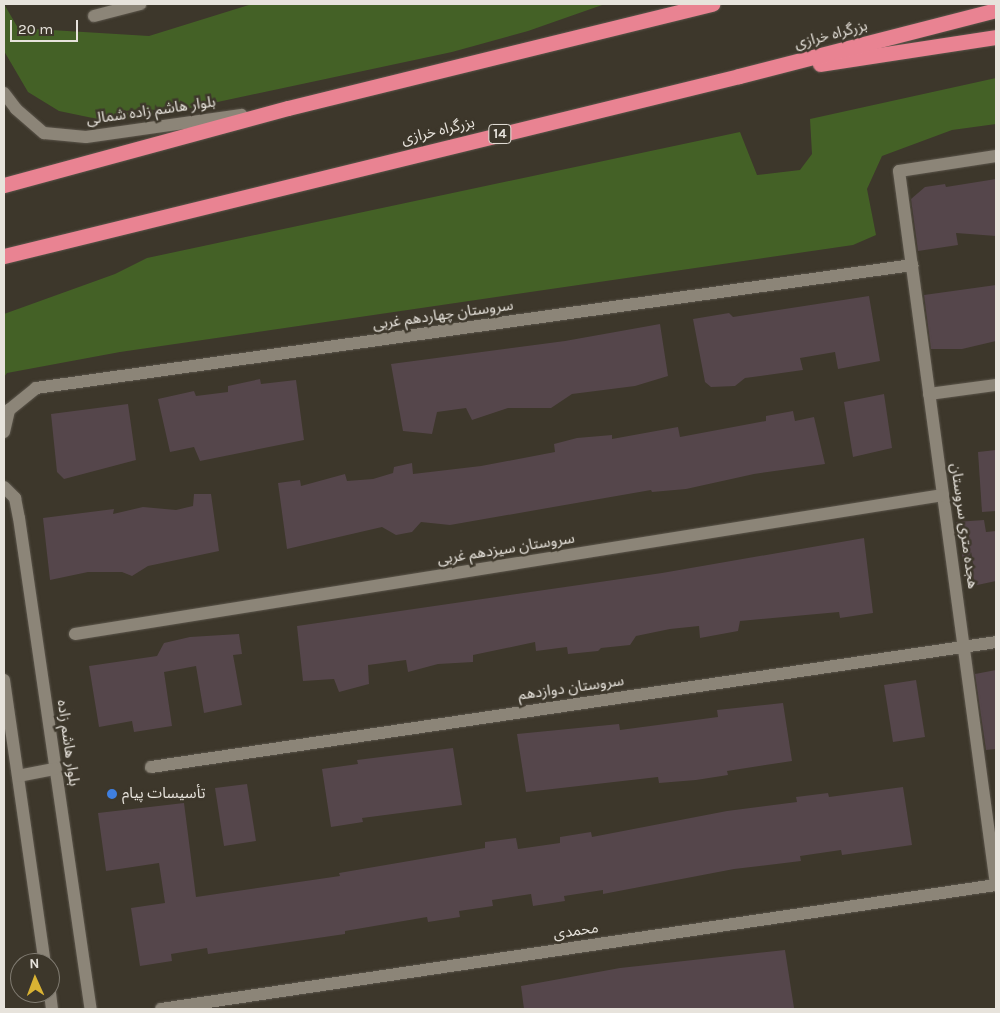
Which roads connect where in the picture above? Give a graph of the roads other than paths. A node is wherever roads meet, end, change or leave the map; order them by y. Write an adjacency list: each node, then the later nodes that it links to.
1 (140, 4): 4 (street)
2 (710, 4): 8 (highway)
3 (996, 10): 6 (highway, بزرگراه خرازی / 14)
4 (94, 16)
5 (996, 37): 6 (highway)
6 (740, 76): 11 (highway, بزرگراه خرازی / 14)
7 (4, 93): 8 (street, بلوار هاشم زاده شمالی)
8 (288, 108): 10 (highway)
9 (996, 156): 12 (street, هجده متری سروستان)
10 (4, 185)
11 (4, 256)
12 (912, 265): 14 (street, هجده متری سروستان); 15 (street, سروستان چهاردهم غربی)
13 (996, 385): 14 (street)
14 (929, 394): 17 (street, هجده متری سروستان)
15 (4, 432)
16 (4, 488): 23 (street, بلوار هاشم زاده)
17 (943, 495): 18 (street, سروستان سیزدهم غربی); 20 (street, هجده متری سروستان)
18 (75, 634)
19 (996, 642): 20 (street, سروستان دوازدهم)
20 (964, 647): 22 (street, سروستان دوازدهم); 25 (street, هجده متری سروستان)
21 (4, 680): 24 (street)
22 (151, 767)
23 (55, 769): 24 (street); 27 (street, بلوار هاشم زاده)
24 (18, 776): 26 (street)
25 (996, 885): 28 (street, محمدی)
26 (44, 953)
27 (91, 1009)
28 (161, 1009)

